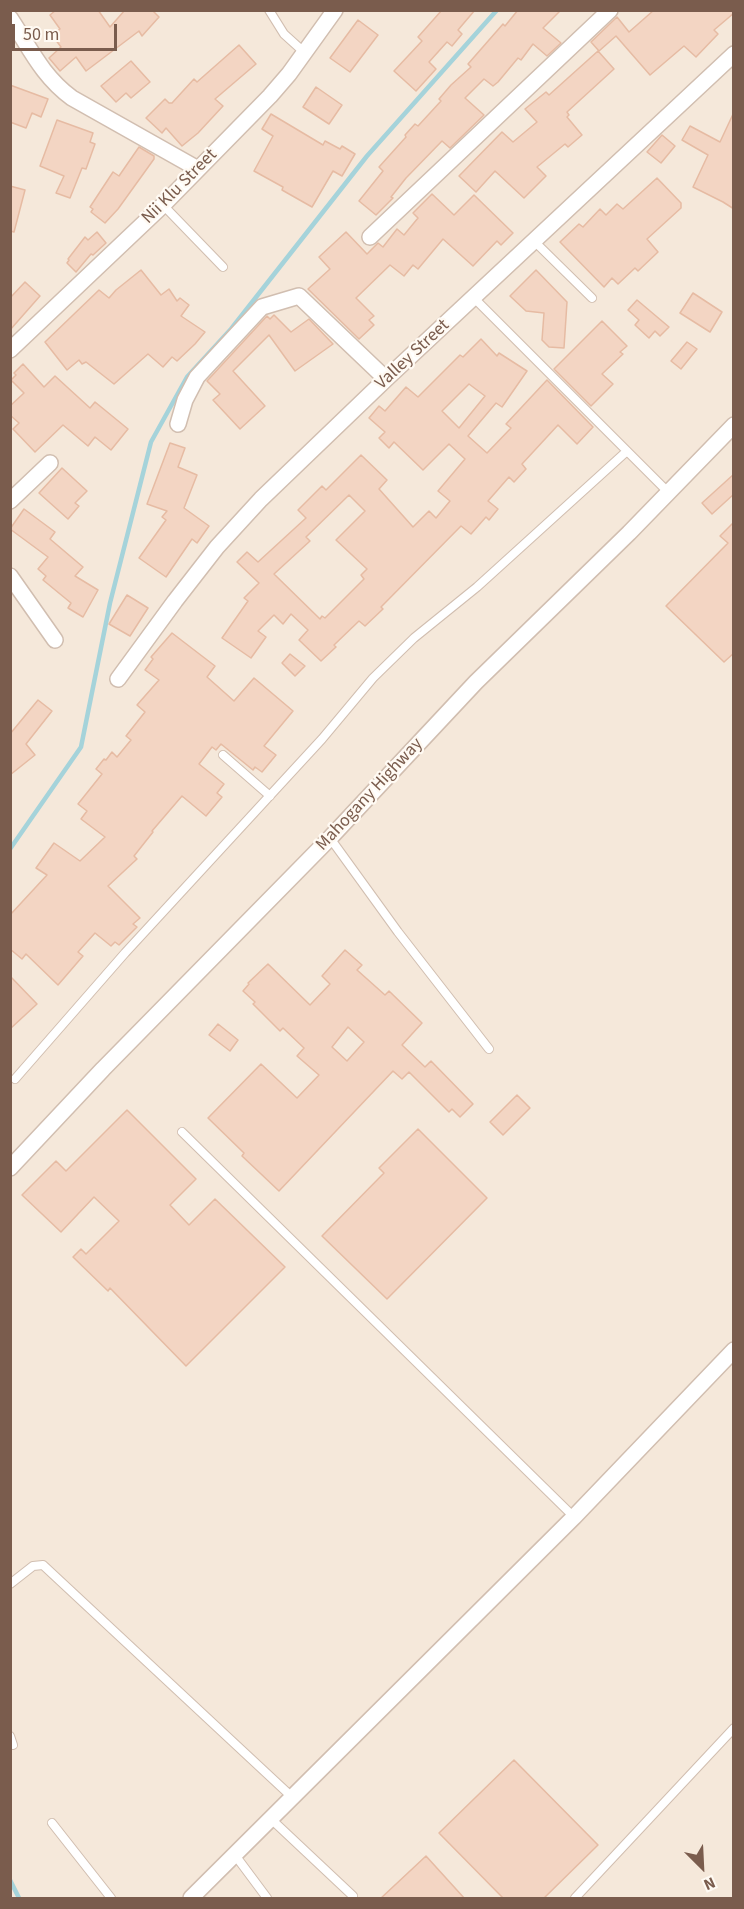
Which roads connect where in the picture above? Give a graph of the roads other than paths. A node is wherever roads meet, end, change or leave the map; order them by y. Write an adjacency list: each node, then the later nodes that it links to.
1 (269, 10): 5 (lane)
2 (335, 10): 5 (street, Nii Klu Street)
3 (610, 10): 9 (street)
4 (10, 18): 7 (street)
5 (305, 53): 7 (street, Nii Klu Street)
6 (734, 54): 10 (street, Valley Street)
7 (198, 169): 8 (street, Nii Klu Street)
8 (163, 205): 11 (lane); 14 (street, Nii Klu Street)
9 (370, 237)
10 (534, 241): 12 (street, Valley Street); 13 (lane)
11 (223, 267)
12 (474, 298): 15 (street, Valley Street); 18 (lane)
13 (592, 298)
14 (10, 350)
15 (386, 379): 16 (street); 24 (street, Valley Street)
16 (178, 424)
17 (734, 425): 20 (street, Mahogany Highway)
18 (627, 451): 20 (lane); 26 (lane)
19 (50, 463): 21 (street)
20 (669, 493): 27 (street, Mahogany Highway)
21 (10, 501)
22 (10, 576): 23 (street)
23 (55, 640)
24 (118, 679)
25 (223, 755): 26 (lane)
26 (270, 796): 29 (lane)
27 (330, 838): 28 (lane); 31 (street, Mahogany Highway)
28 (489, 1049)
29 (15, 1079)
30 (182, 1132): 33 (lane)
31 (10, 1168)
32 (734, 1350): 33 (street)
33 (574, 1517): 38 (street)
34 (10, 1584): 38 (lane)
35 (734, 1728): 46 (lane)
36 (10, 1736): 37 (lane)
37 (14, 1745)
38 (292, 1797): 39 (street)
39 (270, 1818): 41 (street); 42 (lane)
40 (52, 1823): 43 (lane)
41 (235, 1855): 44 (street); 45 (lane)
42 (353, 1896)
43 (111, 1899)
44 (191, 1899)
45 (267, 1899)
46 (575, 1899)

